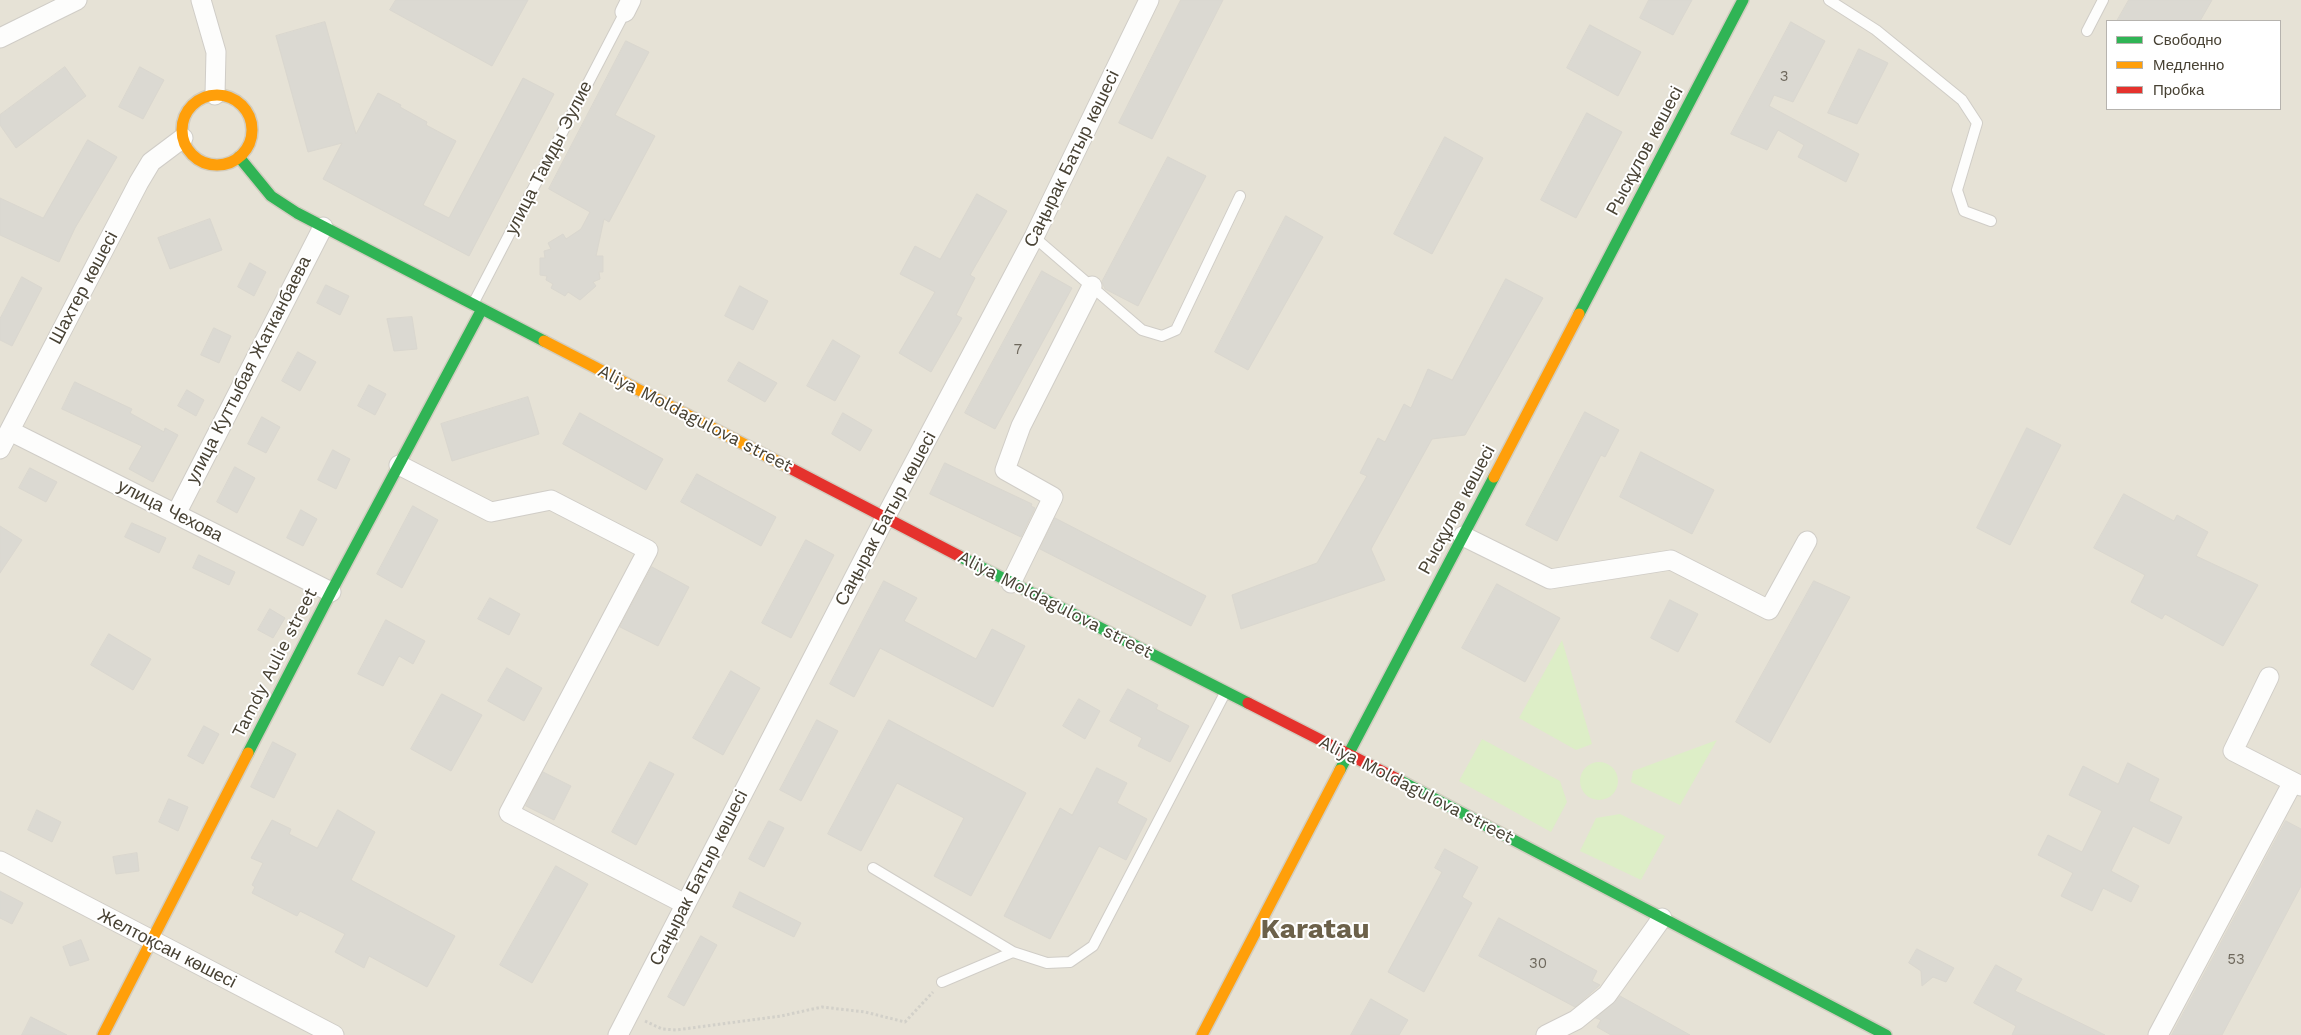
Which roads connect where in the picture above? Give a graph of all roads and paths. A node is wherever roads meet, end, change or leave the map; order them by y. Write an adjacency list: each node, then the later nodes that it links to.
1 (78, 0): 9 (street)
2 (201, 0): 10 (street)
3 (1149, 0): 16 (street, Саңырак Батыр көшесі)
4 (1743, 0): 24 (street, Рысқұлов көшесі)
5 (1829, 0): 14 (lane)
6 (2103, 0): 8 (lane)
7 (628, 6): 18 (lane, улица Тамды Эулие)
8 (2087, 31)
9 (0, 38)
10 (215, 95): 11 (street); 12 (street)
11 (183, 138): 12 (street); 19 (street, Шахтер көшесі)
12 (239, 157): 15 (street, Aliya Moldagulova street)
13 (1240, 196): 17 (lane)
14 (1991, 221)
15 (323, 227): 18 (street, Aliya Moldagulova street); 22 (street, улица Куттыбая Жатканбаева)
16 (1034, 237): 17 (lane); 23 (street, Саңырак Батыр көшесі)
17 (1092, 286): 26 (street)
18 (477, 307): 21 (street, Tamdy Aulie street); 23 (street, Aliya Moldagulova street)
19 (10, 431): 20 (street, Шахтер көшесі); 22 (street, улица Чехова)
20 (0, 449)
21 (399, 465): 27 (street, Tamdy Aulie street); 34 (street)
22 (176, 514): 27 (street, улица Чехова)
23 (886, 518): 26 (street, Aliya Moldagulova street); 34 (street, Саңырак Батыр көшесі)
24 (1463, 536): 25 (street); 30 (street, Рысқұлов көшесі)
25 (1807, 541)
26 (1011, 583): 29 (street, Aliya Moldagulova street)
27 (331, 592): 36 (street, Tamdy Aulie street)
28 (2269, 677): 31 (street)
29 (1225, 692): 30 (street, Aliya Moldagulova street); 37 (lane)
30 (1349, 755): 35 (street, Aliya Moldagulova street); 43 (street, Рысқұлов көшесі)
31 (2297, 784): 46 (street)
32 (0, 861): 36 (street, Желтоқсан көшесі)
33 (873, 868): 37 (lane)
34 (685, 904): 39 (street, Саңырак Батыр көшесі)
35 (1662, 918): 44 (street); 45 (street, Aliya Moldagulova street)
36 (150, 941): 40 (street, Tamdy Aulie street); 41 (street, Желтоқсан көшесі)
37 (1013, 952): 38 (lane)
38 (942, 982): 39 (path)
39 (628, 1014): 42 (street, Саңырак Батыр көшесі)
40 (103, 1035)
41 (334, 1035)
42 (618, 1035)
43 (1202, 1035)
44 (1546, 1035)
45 (1886, 1035)
46 (2158, 1035)

